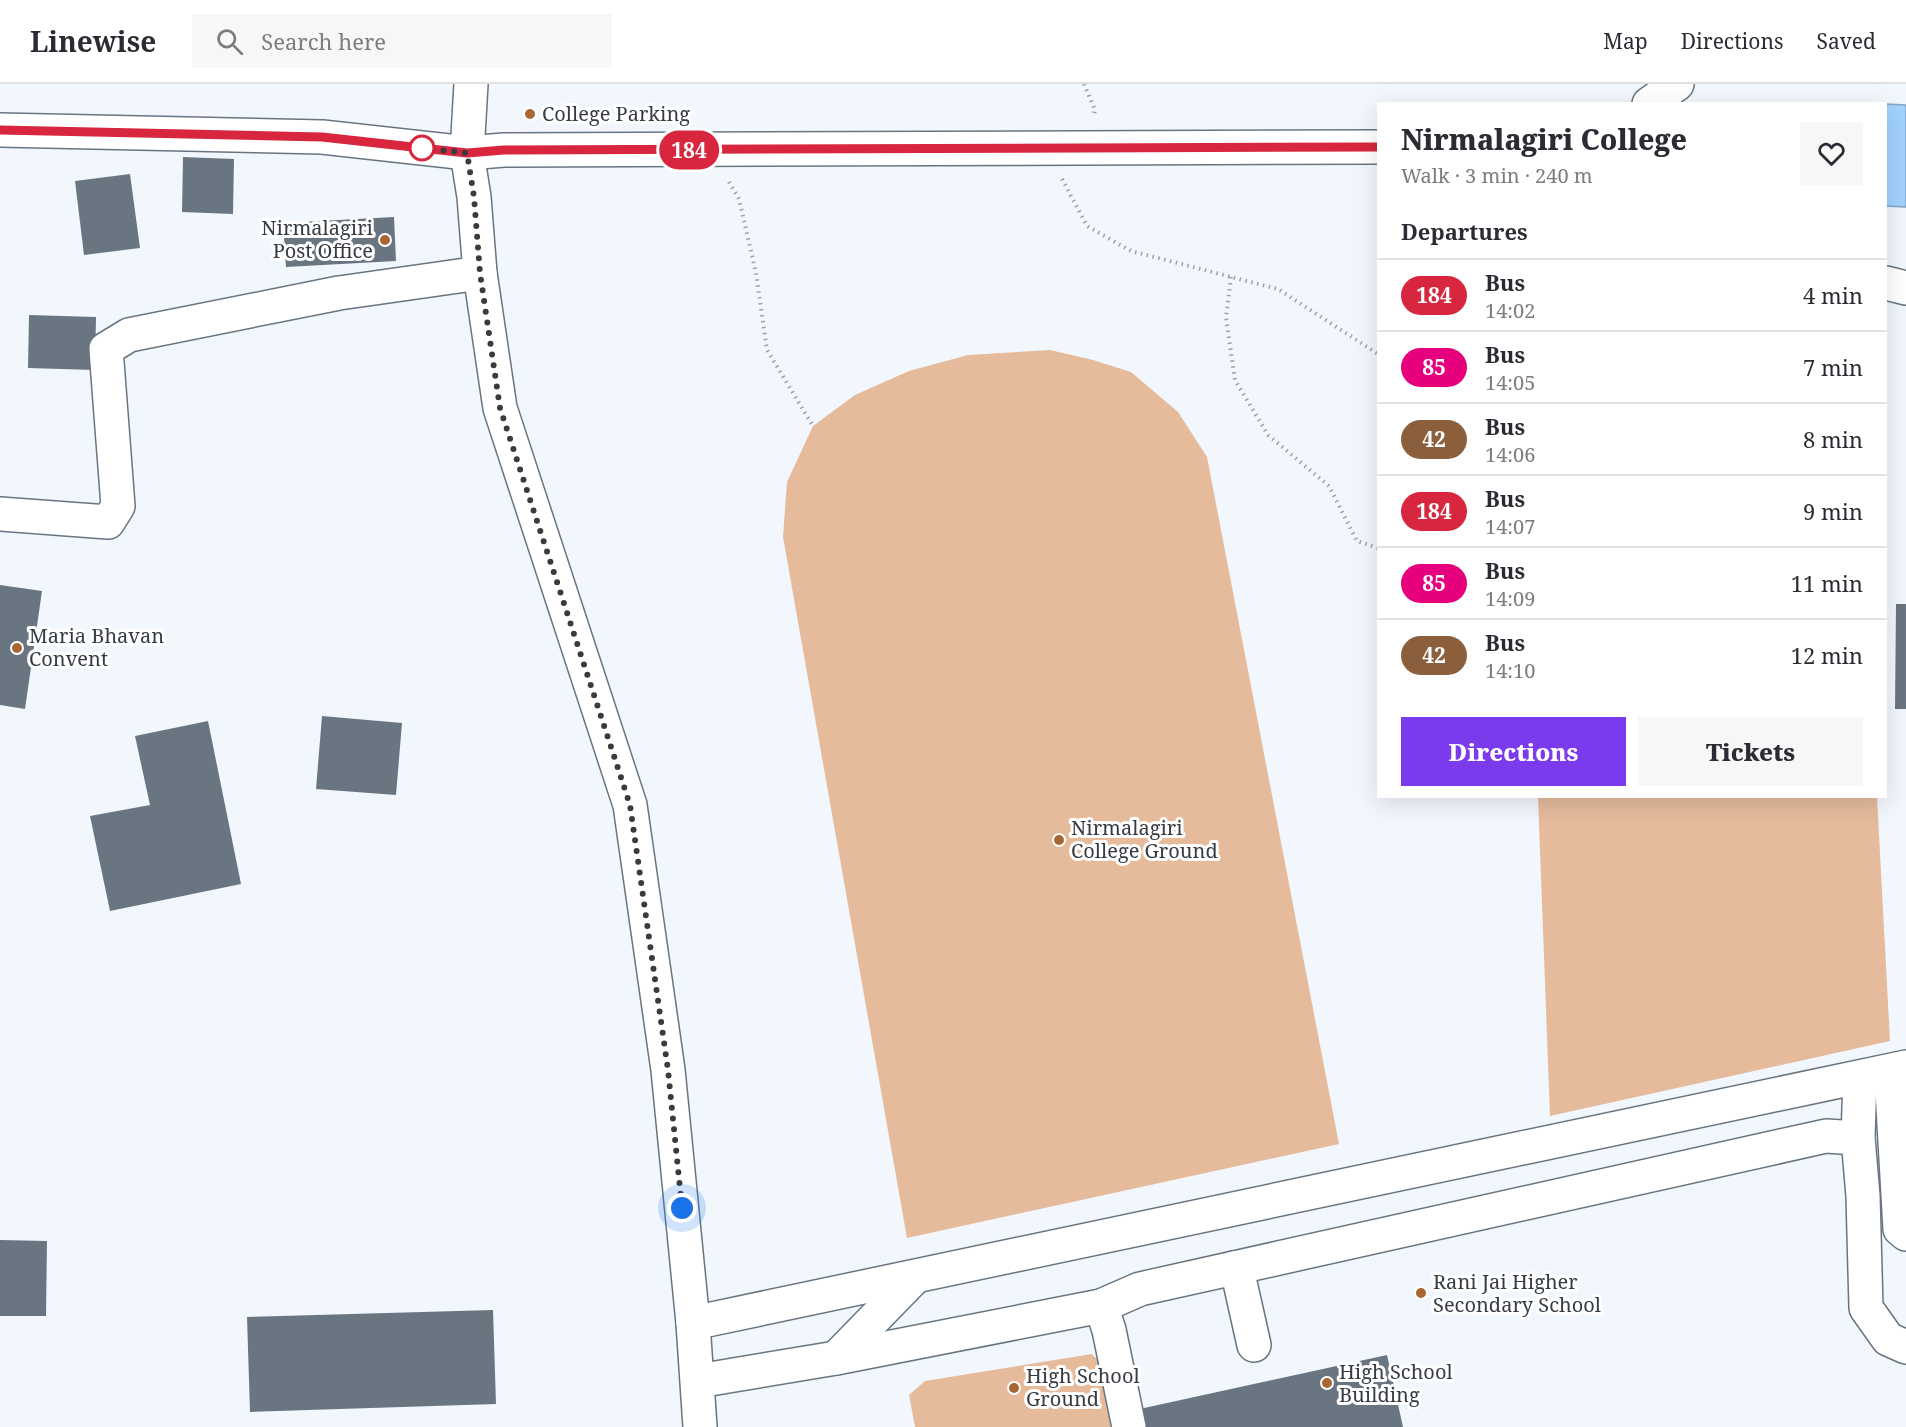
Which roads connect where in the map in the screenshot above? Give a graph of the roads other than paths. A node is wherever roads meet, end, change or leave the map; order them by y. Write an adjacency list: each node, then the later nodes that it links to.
1 (471, 84): 6 (main road)
2 (1677, 84): 3 (main road)
3 (1652, 102)
4 (0, 130): 6 (main road)
5 (1377, 147): 6 (main road)
6 (467, 153): 7 (main road)
7 (480, 273): 10 (main road); 17 (main road)
8 (1887, 283): 9 (main road)
9 (1906, 288)
10 (0, 514)
11 (1886, 1072): 12 (main road); 13 (main road); 15 (main road)
12 (1858, 1137): 14 (main road); 19 (main road)
13 (1906, 1234)
14 (1234, 1268): 16 (main road); 18 (main road)
15 (915, 1277): 17 (main road); 20 (main road)
16 (1101, 1306): 20 (main road); 23 (main road)
17 (693, 1323): 21 (main road)
18 (1254, 1345)
19 (1906, 1347)
20 (836, 1358): 21 (main road)
21 (698, 1381): 22 (main road)
22 (700, 1427)
23 (1129, 1427)

